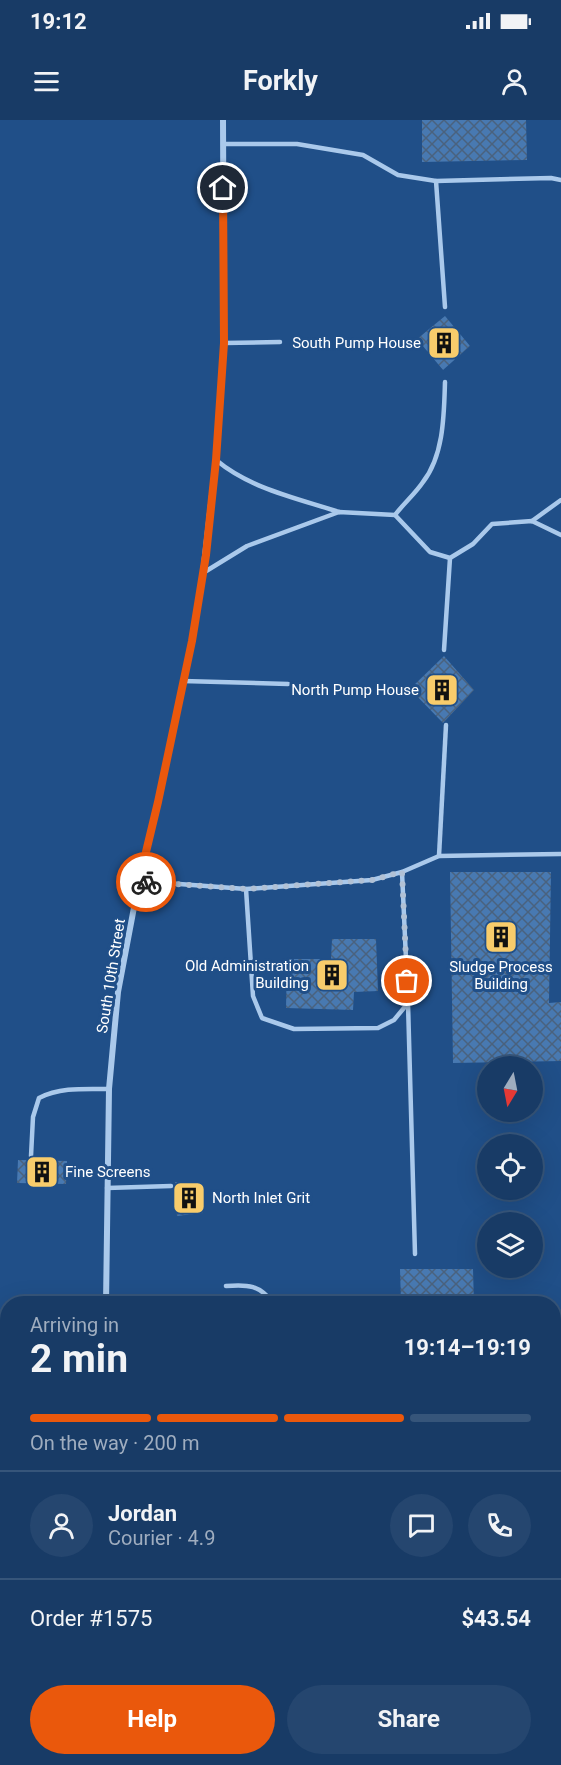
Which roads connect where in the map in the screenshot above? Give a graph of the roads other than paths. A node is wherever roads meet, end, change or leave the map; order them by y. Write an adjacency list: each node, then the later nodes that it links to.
1 (223, 120): 2 (street, South 10th Street)
2 (222, 144): 4 (lane); 7 (street, South 10th Street)
3 (561, 180): 4 (lane)
4 (436, 181): 5 (lane)
5 (445, 307)
6 (280, 342): 7 (lane)
7 (224, 343): 9 (street, South 10th Street)
8 (445, 382): 12 (lane)
9 (216, 460): 11 (lane); 16 (street, South 10th Street)
10 (561, 500): 13 (lane)
11 (339, 512): 12 (lane); 16 (lane)
12 (395, 515): 15 (lane)
13 (532, 521): 14 (lane); 15 (lane)
14 (561, 535)
15 (450, 558): 17 (lane)
16 (203, 573): 18 (street, South 10th Street)
17 (444, 650)
18 (183, 681): 19 (lane); 24 (street, South 10th Street)
19 (288, 684)
20 (446, 725): 22 (lane)
21 (561, 854): 22 (lane)
22 (439, 856): 23 (lane)
23 (402, 872): 25 (lane); 26 (lane)
24 (139, 881): 25 (lane); 27 (street, South 10th Street)
25 (246, 889): 26 (lane)
26 (408, 1003): 31 (lane)
27 (109, 1089): 28 (lane); 30 (street, South 10th Street)
28 (31, 1156)
29 (171, 1186): 30 (lane)
30 (107, 1188): 33 (street, South 10th Street)
31 (415, 1254)
32 (226, 1286): 34 (lane)
33 (106, 1296)
34 (268, 1296)

